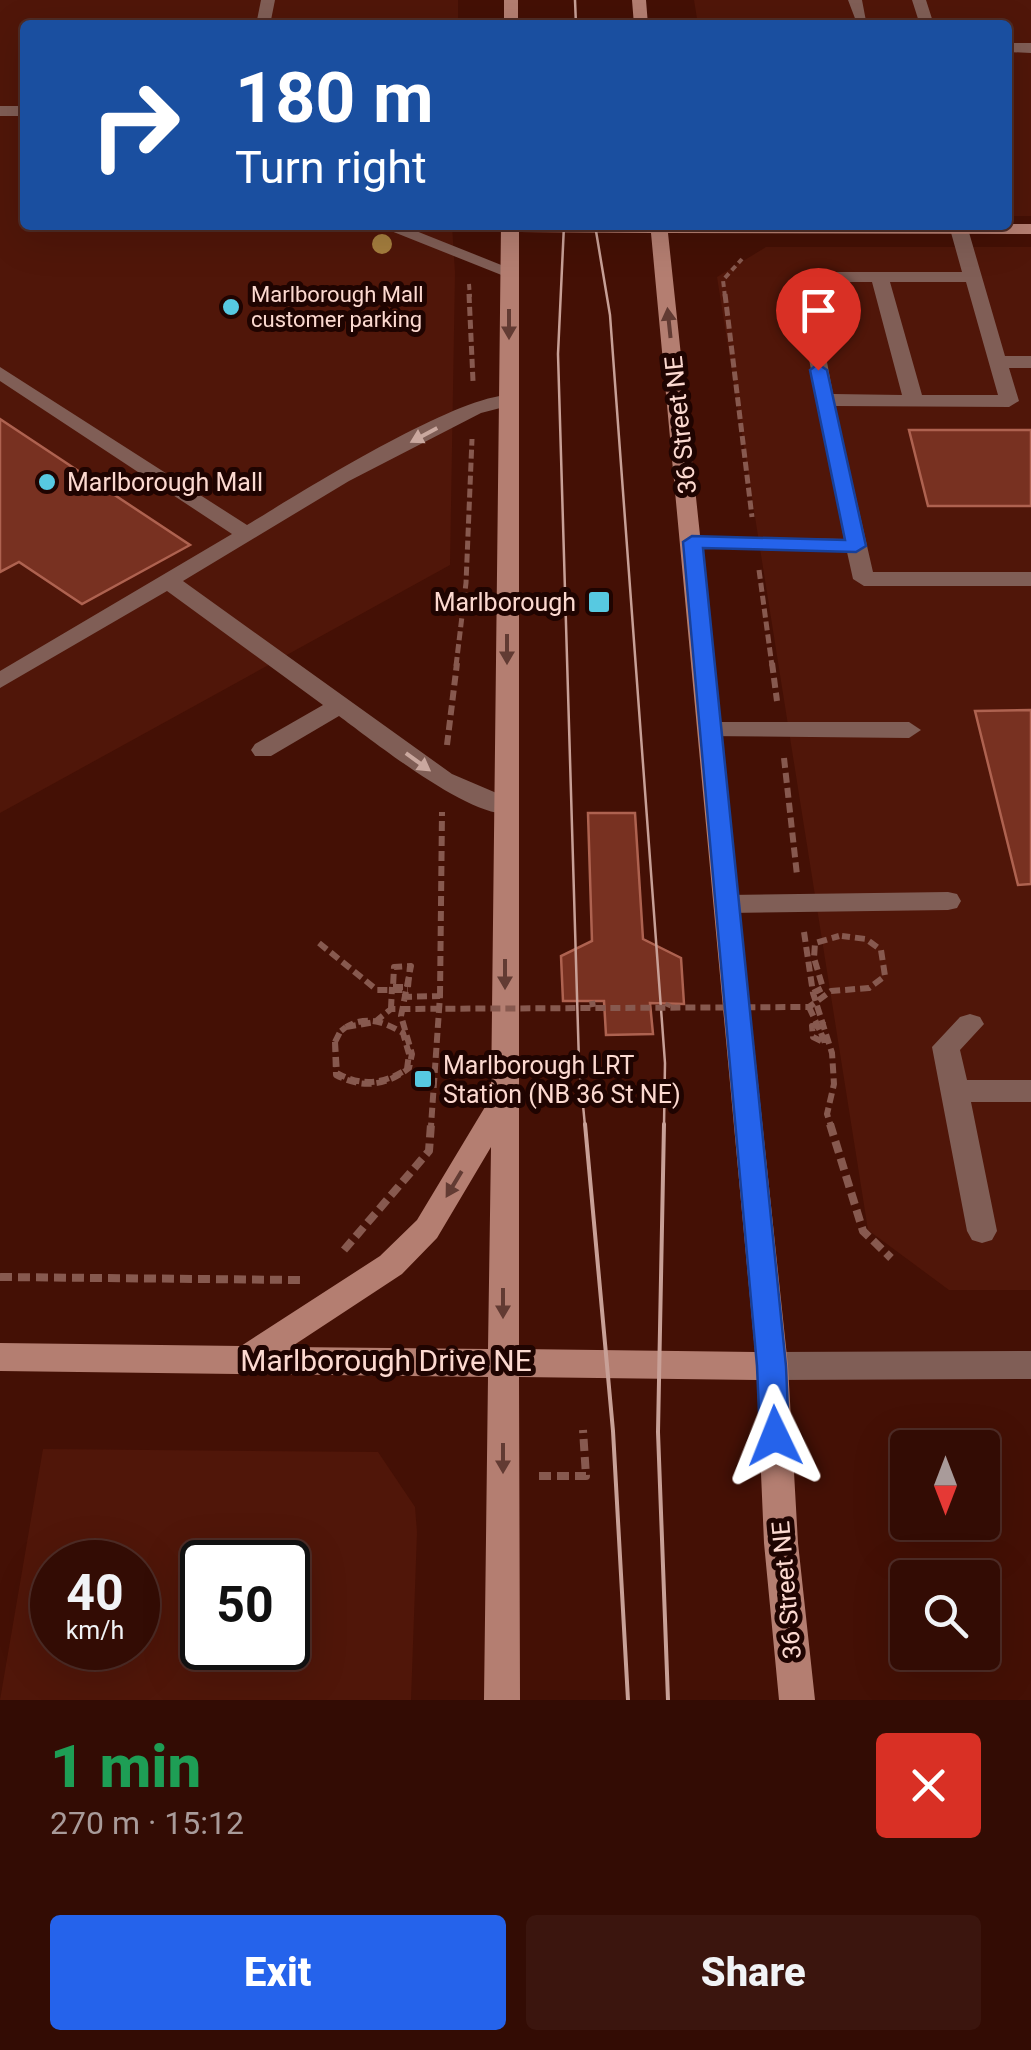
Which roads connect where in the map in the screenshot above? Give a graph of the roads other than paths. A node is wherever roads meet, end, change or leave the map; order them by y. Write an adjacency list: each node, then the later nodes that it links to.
1 (855, 0): 2 (street)
2 (862, 18)
3 (398, 230): 7 (street)
4 (506, 230): 7 (main road)
5 (659, 230): 17 (main road, 36 Street NE, one-way to 5)
6 (959, 230): 9 (street)
7 (510, 272): 13 (main road, one-way to 13)
8 (880, 276): 9 (street); 14 (street); 15 (street)
9 (972, 276): 10 (street)
10 (998, 362): 11 (street); 15 (street)
11 (1031, 362)
12 (0, 373): 16 (street)
13 (509, 400): 16 (street, one-way to 16); 26 (main road, one-way to 26)
14 (824, 400): 15 (street); 18 (street)
15 (914, 401)
16 (247, 534): 20 (street)
17 (692, 542): 18 (street); 23 (main road, 36 Street NE)
18 (856, 546): 19 (street)
19 (1031, 580)
20 (170, 582): 21 (street); 22 (street)
21 (0, 681)
22 (340, 705): 25 (street); 26 (street, one-way to 26)
23 (710, 730): 24 (street); 28 (main road, 36 Street NE)
24 (910, 730)
25 (263, 750)
26 (506, 808): 32 (main road, one-way to 32)
27 (948, 901): 28 (street)
28 (727, 904): 38 (main road, 36 Street NE)
29 (970, 1024): 30 (street)
30 (955, 1091): 31 (street); 33 (street)
31 (1031, 1091)
32 (504, 1100): 35 (main road, one-way to 35); 36 (main road, one-way to 36)
33 (982, 1231)
34 (0, 1357): 35 (main road, Marlborough Drive NE)
35 (243, 1361): 36 (main road, Marlborough Drive NE)
36 (503, 1361): 38 (main road, Marlborough Drive NE); 39 (main road, one-way to 39)
37 (1031, 1365): 38 (street)
38 (772, 1366): 40 (main road, 36 Street NE)
39 (502, 1700)
40 (797, 1700)

